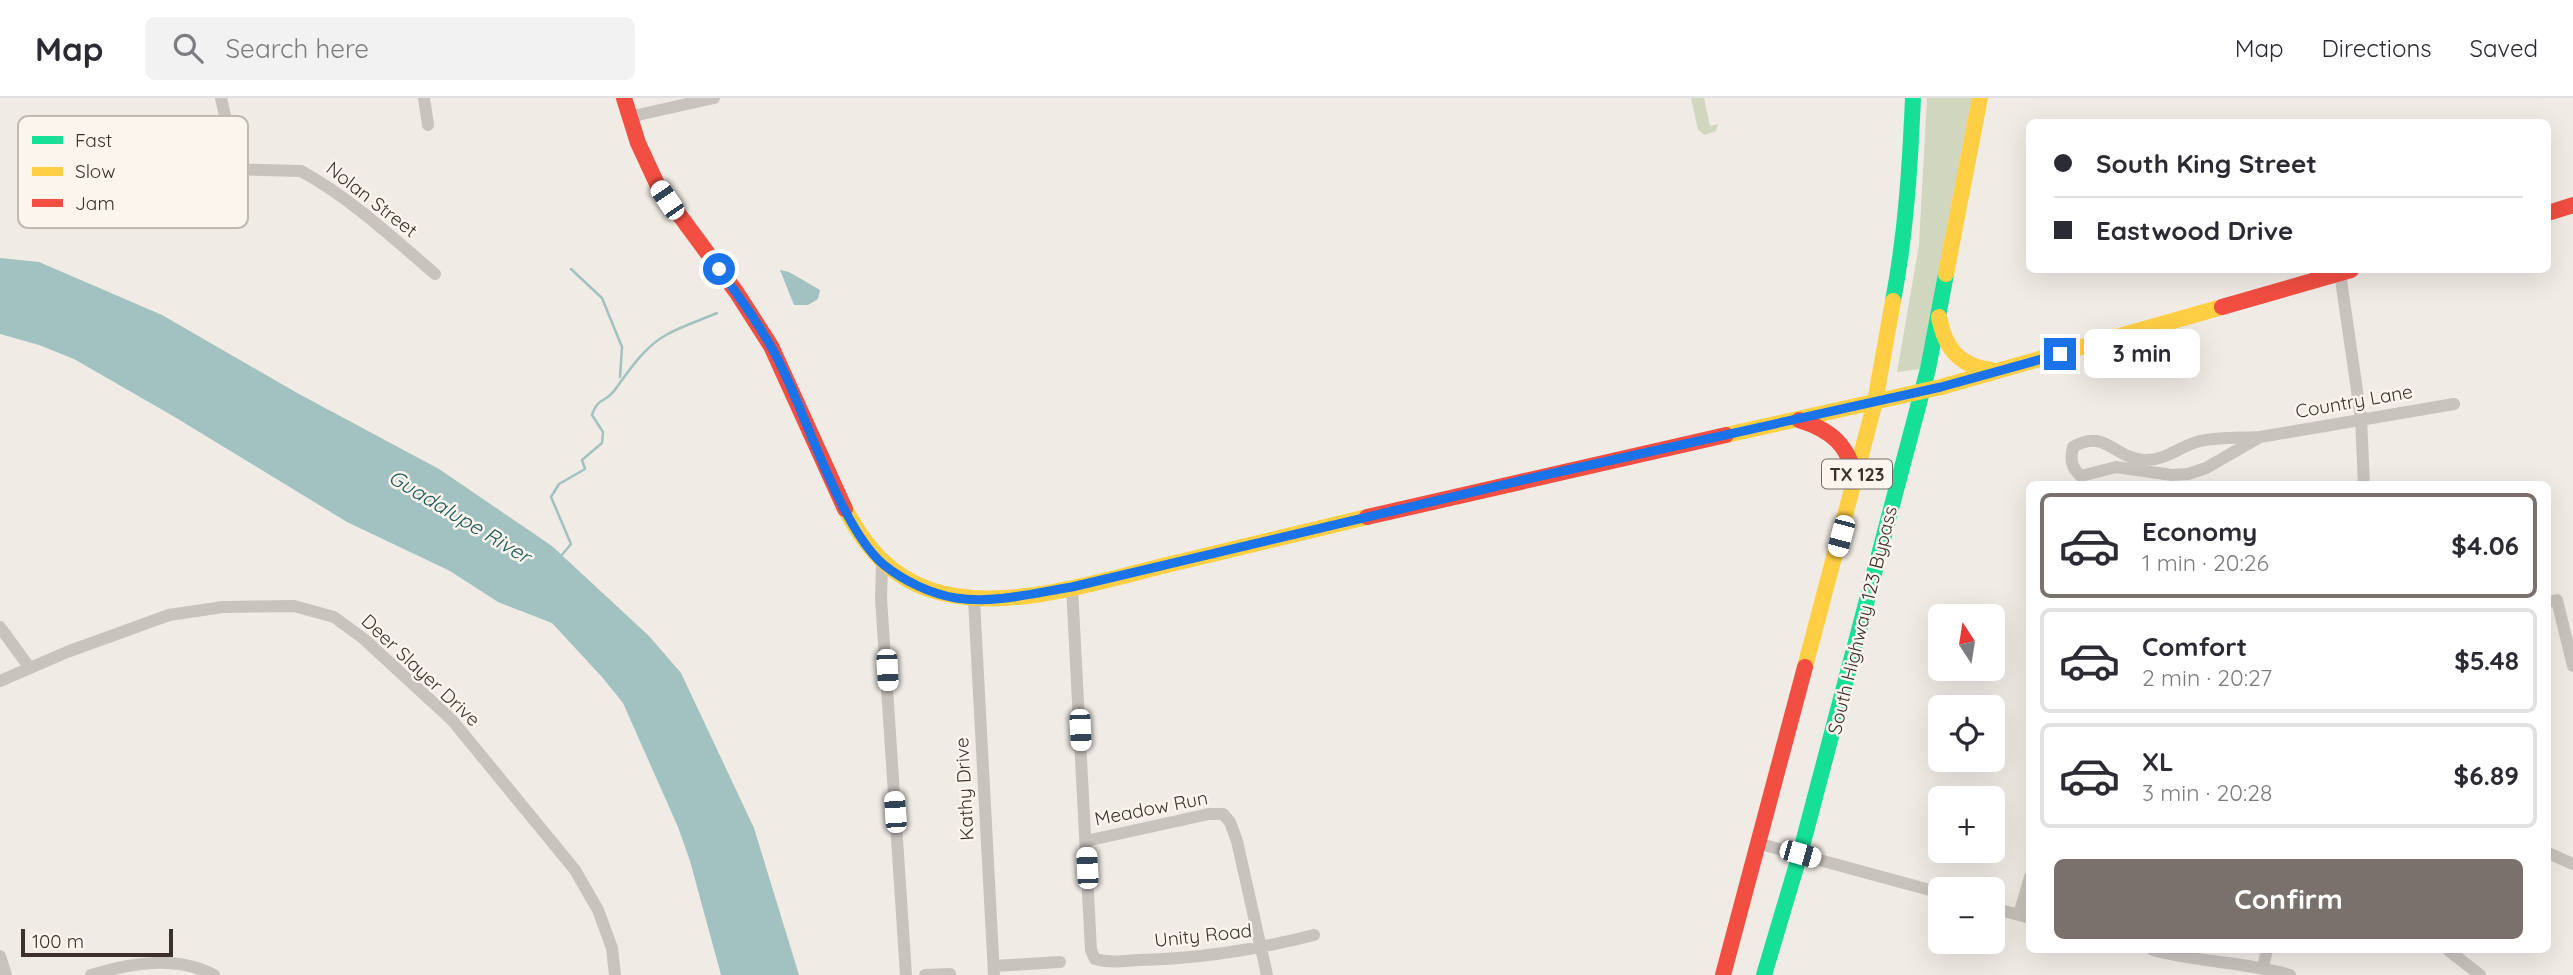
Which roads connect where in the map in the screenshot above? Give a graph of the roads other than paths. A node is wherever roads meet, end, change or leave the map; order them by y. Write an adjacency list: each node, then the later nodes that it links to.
1 (221, 98): 7 (street)
2 (424, 98): 9 (street)
3 (624, 98): 8 (main road)
4 (714, 98): 8 (street)
5 (1913, 98): 19 (main road, South Highway 123 Bypass / TX 123)
6 (1980, 98): 16 (main road, South Highway 123 Bypass / TX 123)
7 (225, 116)
8 (628, 117): 27 (main road)
9 (429, 125)
10 (248, 169): 15 (street, Nolan Street)
11 (2573, 205): 12 (main road)
12 (2551, 211)
13 (2338, 273): 17 (main road)
14 (2345, 273): 21 (street)
15 (435, 274)
16 (1939, 317): 17 (main road); 18 (main road, South Highway 123 Bypass / TX 123)
17 (1998, 371): 18 (main road)
18 (1922, 392): 19 (main road); 37 (main road, South Highway 123 Bypass / TX 123)
19 (1875, 402): 22 (main road); 25 (main road, South Highway 123 Bypass / TX 123)
20 (2454, 404): 21 (street, Country Lane)
21 (2361, 418): 23 (street, Country Lane); 26 (street)
22 (1796, 419): 25 (main road); 28 (main road)
23 (2260, 437): 24 (street, Country Lane); 24 (street, Country Lane)
24 (2139, 464): 24 (street, Country Lane)
25 (1856, 480): 36 (main road, South Highway 123 Bypass / TX 123)
26 (2364, 481)
27 (883, 564): 29 (main road); 58 (street)
28 (1072, 587): 29 (main road); 35 (street)
29 (974, 600): 52 (street, Kathy Drive)
30 (2553, 601): 32 (street)
31 (0, 627): 33 (street)
32 (2573, 666)
33 (29, 667): 34 (street, Deer Slayer Drive); 57 (street, Deer Slayer Drive)
34 (0, 681)
35 (1086, 841): 44 (street, Meadow Run); 49 (street, Unity Road)
36 (1757, 843): 37 (street); 62 (main road, South Highway 123 Bypass / TX 123)
37 (1800, 854): 40 (street); 63 (main road, South Highway 123 Bypass / TX 123)
38 (2551, 855): 39 (street)
39 (2573, 864)
40 (1928, 889)
41 (2005, 911): 42 (street)
42 (2024, 917)
43 (1314, 935): 44 (street, Unity Road)
44 (1261, 948): 49 (street, Unity Road); 61 (street)
45 (2175, 953): 51 (street)
46 (2266, 953): 51 (street)
47 (2452, 953): 65 (street)
48 (0, 956): 54 (street)
49 (1156, 960): 60 (street)
50 (1060, 962): 52 (street)
51 (2263, 967): 64 (street)
52 (994, 971)
53 (950, 974): 59 (street)
54 (6, 975)
55 (91, 975): 56 (street)
56 (214, 975)
57 (615, 975)
58 (906, 975)
59 (925, 975)
60 (1157, 975)
61 (1268, 975)
62 (1723, 975)
63 (1764, 975)
64 (2290, 975)
65 (2480, 975)

